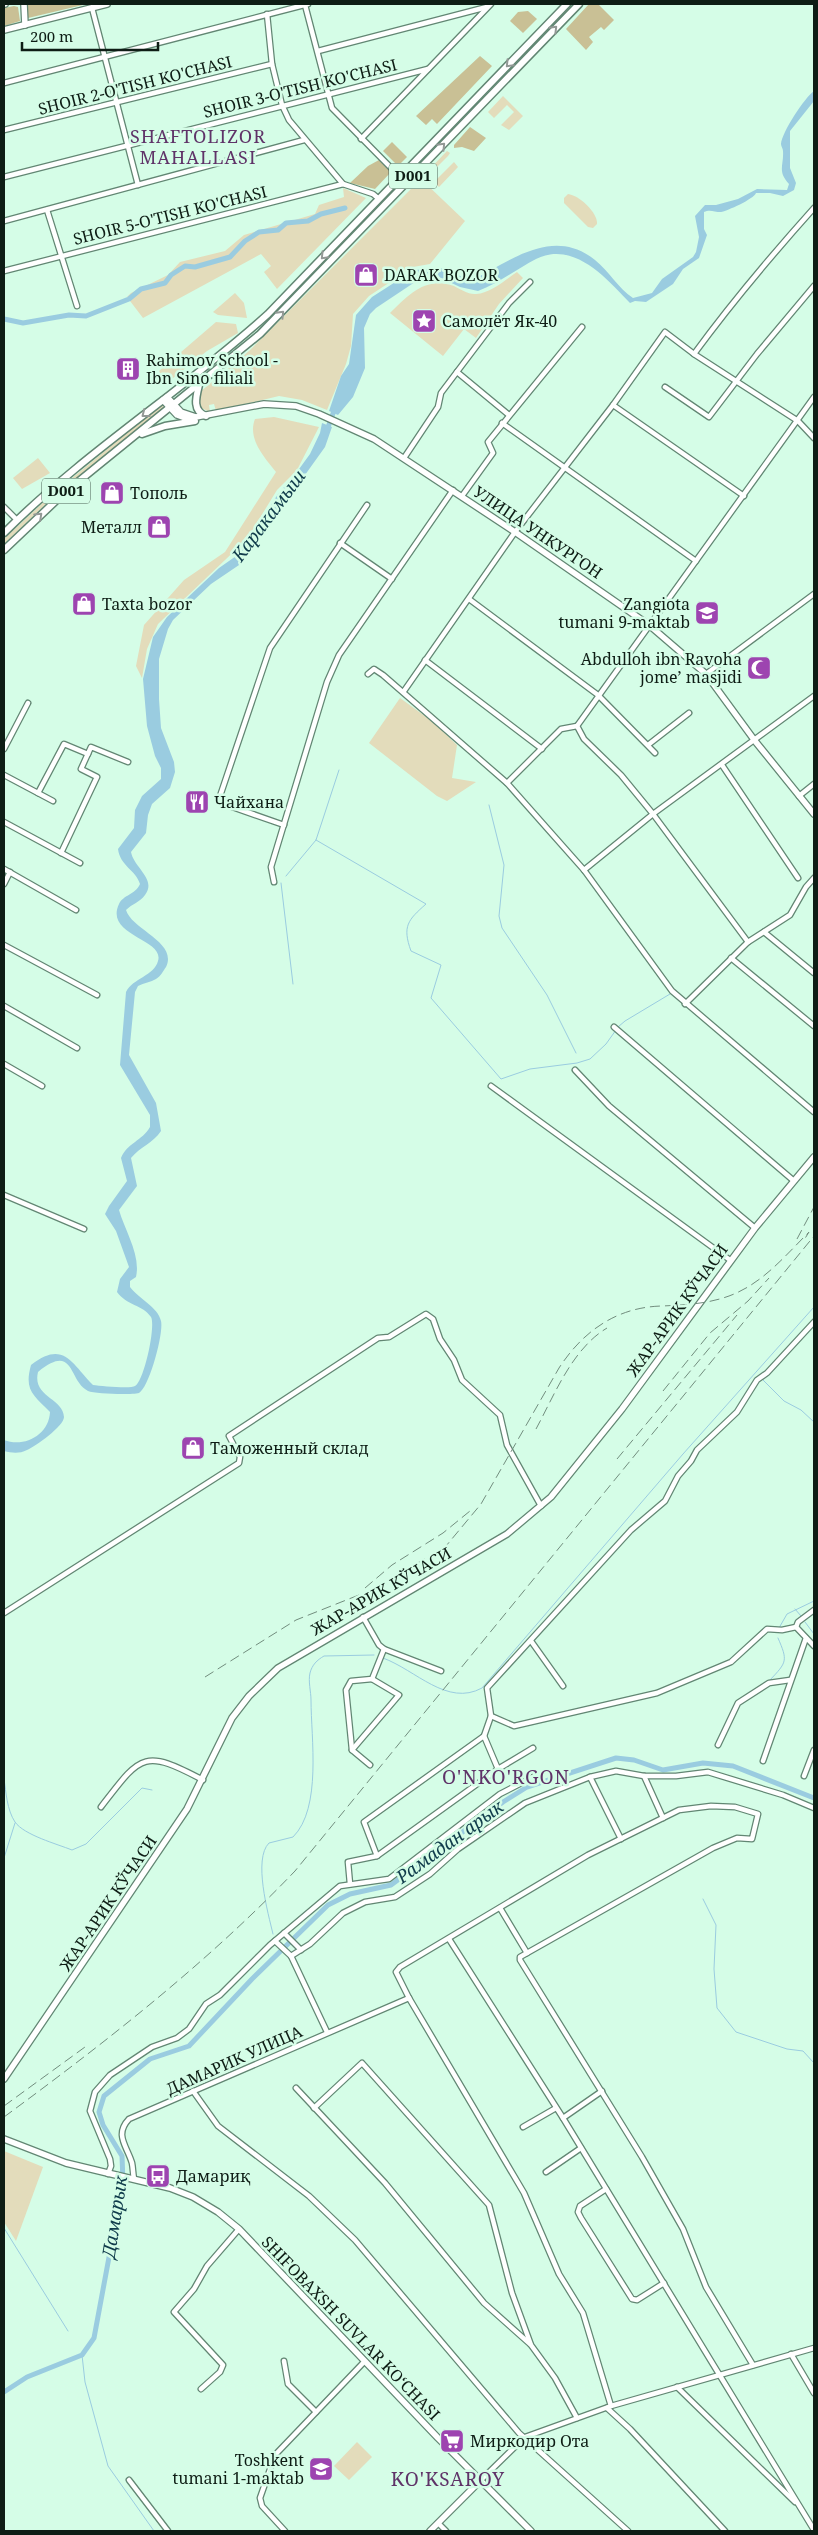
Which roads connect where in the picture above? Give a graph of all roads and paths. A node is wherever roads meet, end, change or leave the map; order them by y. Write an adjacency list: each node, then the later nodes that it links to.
1 (24, 4): 11 (main road)
2 (107, 4): 8 (main road)
3 (284, 4): 9 (street)
4 (307, 4): 9 (street); 13 (street)
5 (567, 4): 21 (highway, D001, one-way to 21)
6 (579, 4): 22 (highway, D001, one-way to 6)
7 (489, 5): 13 (street); 16 (street)
8 (91, 6): 11 (main road); 14 (street)
9 (283, 9): 10 (street)
10 (267, 14): 14 (street); 15 (street)
11 (25, 25): 12 (main road)
12 (4, 30)
13 (318, 51): 18 (street)
14 (105, 56): 17 (street); 19 (street)
15 (272, 64): 19 (street, SHOIR 2-O'TISH KO'CHASI); 20 (street)
16 (428, 69): 18 (street, SHOIR 3-O'TISH KO'CHASI); 24 (street)
17 (4, 83)
18 (328, 94): 20 (street, SHOIR 3-O'TISH KO'CHASI); 24 (street)
19 (117, 101): 23 (street, SHOIR 2-O'TISH KO'CHASI); 26 (street)
20 (282, 105): 25 (street); 26 (street, SHOIR 3-O'TISH KO'CHASI)
21 (467, 107): 22 (highway); 28 (highway, D001)
22 (474, 113): 42 (highway, D001, one-way to 22)
23 (4, 130)
24 (361, 139): 28 (street)
25 (304, 140): 29 (street); 30 (street)
26 (128, 144): 27 (street, SHOIR 3-O'TISH KO'CHASI); 30 (street)
27 (4, 177)
28 (400, 177): 31 (highway, D001)
29 (343, 184): 31 (street); 35 (street, SHOIR 5-O'TISH KO'CHASI)
30 (138, 185): 33 (street)
31 (379, 199): 41 (highway, D001, one-way to 41)
32 (814, 208): 43 (street)
33 (47, 210): 34 (street); 35 (street)
34 (4, 221)
35 (62, 256): 36 (street, SHOIR 5-O'TISH KO'CHASI); 39 (street)
36 (4, 271)
37 (530, 282): 44 (street)
38 (814, 286): 45 (street)
39 (77, 306)
40 (582, 327): 53 (street)
41 (238, 340): 42 (highway); 48 (highway, D001)
42 (245, 347): 46 (highway, D001)
43 (694, 354): 45 (street); 50 (street)
44 (457, 372): 53 (street); 60 (street)
45 (735, 381): 47 (street); 56 (street)
46 (199, 385): 51 (highway, D001); 54 (highway)
47 (665, 386)
48 (165, 398): 51 (main road); 67 (highway, D001, one-way to 67)
49 (814, 398): 56 (street)
50 (613, 405): 61 (street); 64 (street)
51 (172, 407): 54 (main road); 55 (main road); 58 (highway, D001)
52 (319, 415): 54 (main road); 55 (main road); 60 (main road, УЛИЦА УНКУРГОН)
53 (509, 415): 57 (street)
54 (206, 416)
55 (195, 421): 58 (highway)
56 (798, 421): 59 (street); 64 (street)
57 (502, 423): 61 (street); 63 (street)
58 (134, 438): 71 (highway, D001, one-way to 58)
59 (814, 438)
60 (404, 458): 62 (main road, УЛИЦА УНКУРГОН)
61 (564, 469): 68 (street); 72 (street)
62 (453, 490): 63 (main road, УЛИЦА УНКУРГОН); 73 (street)
63 (462, 496): 68 (main road, УЛИЦА УНКУРГОН)
64 (744, 496): 72 (street)
65 (367, 505): 70 (street)
66 (4, 507): 67 (street)
67 (17, 520): 69 (highway, D001)
68 (515, 532): 75 (street); 76 (main road, УЛИЦА УНКУРГОН)
69 (4, 533)
70 (340, 544): 73 (street); 103 (street)
71 (4, 550)
72 (696, 561): 76 (street)
73 (392, 579): 103 (street)
74 (814, 594): 79 (street)
75 (469, 599): 77 (street); 81 (street)
76 (649, 625): 79 (main road, УЛИЦА УНКУРГОН); 81 (street)
77 (425, 660): 80 (street); 89 (street)
78 (368, 674): 80 (street)
79 (706, 674): 86 (main road, УЛИЦА УНКУРГОН)
80 (404, 691): 95 (street)
81 (598, 695): 85 (street); 87 (street)
82 (814, 696): 86 (street)
83 (28, 702): 88 (street)
84 (689, 713): 87 (street)
85 (577, 726): 89 (street); 100 (street)
86 (755, 741): 93 (street); 98 (main road, УЛИЦА УНКУРГОН)
87 (648, 745): 90 (street)
88 (4, 749)
89 (542, 749): 95 (street)
90 (656, 752)
91 (88, 754): 92 (street); 97 (street); 104 (street)
92 (128, 762)
93 (722, 765): 100 (street); 109 (street)
94 (4, 775): 97 (street)
95 (507, 783): 107 (street)
96 (814, 784): 98 (street)
97 (38, 793): 99 (street)
98 (799, 796): 101 (main road, УЛИЦА УНКУРГОН)
99 (53, 801)
100 (653, 814): 107 (street); 115 (street)
101 (814, 814)
102 (4, 822): 104 (street)
103 (284, 825): 111 (street)
104 (60, 853): 105 (street)
105 (80, 863)
106 (4, 869): 108 (street)
107 (584, 870): 120 (street)
108 (10, 872): 112 (street); 113 (street)
109 (798, 878)
110 (814, 878): 114 (street)
111 (274, 882)
112 (4, 884)
113 (76, 910)
114 (764, 932): 115 (street); 118 (street)
115 (748, 942): 117 (street)
116 (4, 945): 119 (street)
117 (731, 958): 120 (street); 122 (street)
118 (814, 973)
119 (97, 995)
120 (685, 1004): 129 (street)
121 (4, 1006): 124 (street)
122 (814, 1026)
123 (614, 1027): 131 (street)
124 (77, 1048)
125 (4, 1064): 127 (street)
126 (575, 1070): 133 (street)
127 (42, 1086)
128 (491, 1086): 135 (street)
129 (814, 1112)
130 (814, 1157): 131 (main road, ЖАР-АРИК КЎЧАСИ)
131 (794, 1181): 133 (main road, ЖАР-АРИК КЎЧАСИ)
132 (4, 1195): 134 (street)
133 (755, 1228): 135 (main road, ЖАР-АРИК КЎЧАСИ)
134 (84, 1229)
135 (730, 1260): 137 (main road, ЖАР-АРИК КЎЧАСИ)
136 (814, 1322): 143 (street)
137 (541, 1506): 139 (street); 140 (main road, ЖАР-АРИК КЎЧАСИ)
138 (814, 1610): 141 (street)
139 (4, 1613)
140 (362, 1617): 145 (street); 163 (main road, ЖАР-АРИК КЎЧАСИ)
141 (796, 1627): 142 (street); 150 (street)
142 (806, 1638): 144 (street); 148 (street)
143 (531, 1640): 149 (street); 150 (street)
144 (814, 1646)
145 (384, 1650): 146 (street); 147 (street)
146 (441, 1670)
147 (372, 1679): 154 (street); 154 (street)
148 (790, 1680): 152 (street); 156 (street)
149 (563, 1686)
150 (490, 1716): 151 (street)
151 (484, 1736): 158 (street); 168 (street)
152 (718, 1745)
153 (533, 1748): 158 (street)
154 (352, 1750): 157 (street)
155 (814, 1750): 161 (street)
156 (763, 1761)
157 (370, 1765)
158 (498, 1769): 168 (street)
159 (537, 1775): 169 (street)
160 (644, 1776): 162 (street); 165 (street); 166 (street)
161 (804, 1776)
162 (590, 1777): 167 (street); 174 (street)
163 (203, 1780): 164 (street); 179 (main road, ЖАР-АРИК КЎЧАСИ)
164 (101, 1807)
165 (814, 1808)
166 (663, 1818): 167 (street); 175 (street)
167 (621, 1839): 170 (street)
168 (377, 1856): 169 (street)
169 (350, 1884): 171 (street)
170 (500, 1908): 172 (street); 175 (street)
171 (284, 1933): 173 (street); 174 (street)
172 (449, 1939): 177 (street); 184 (street)
173 (275, 1941): 176 (street); 190 (street)
174 (302, 1950): 176 (street)
175 (527, 1953): 181 (street)
176 (290, 1956): 178 (street)
177 (409, 1998): 178 (street, ДАМАРИК УЛИЦА); 205 (street)
178 (327, 2032): 182 (street, ДАМАРИК УЛИЦА)
179 (4, 2080)
180 (296, 2088): 183 (street)
181 (602, 2091): 185 (street); 200 (street)
182 (193, 2092): 191 (street, ДАМАРИК УЛИЦА); 208 (street)
183 (314, 2108): 195 (street); 195 (street)
184 (556, 2108): 185 (street); 186 (street)
185 (563, 2118): 188 (street)
186 (523, 2127)
187 (4, 2140): 190 (main road, SHIFOBAXSH SUVLAR KO‘CHASI)
188 (581, 2148): 189 (street); 192 (street)
189 (546, 2172)
190 (108, 2174): 191 (main road, SHIFOBAXSH SUVLAR KO‘CHASI)
191 (131, 2179): 193 (main road, SHIFOBAXSH SUVLAR KO‘CHASI)
192 (606, 2189): 194 (street); 194 (street)
193 (239, 2229): 199 (main road, SHIFOBAXSH SUVLAR KO‘CHASI); 203 (street)
194 (664, 2283): 201 (street)
195 (531, 2345): 207 (street)
196 (814, 2348): 197 (street)
197 (791, 2354): 200 (street); 204 (street)
198 (284, 2361): 206 (street)
199 (364, 2362): 206 (street); 210 (main road, SHIFOBAXSH SUVLAR KO‘CHASI)
200 (753, 2365): 201 (street)
201 (721, 2374): 202 (street); 211 (street)
202 (677, 2387): 205 (street); 211 (street)
203 (201, 2389)
204 (814, 2393)
205 (609, 2407): 207 (street); 220 (street)
206 (316, 2412): 215 (street)
207 (577, 2418): 208 (street)
208 (525, 2437): 210 (street); 219 (street)
209 (129, 2480): 214 (street)
210 (480, 2481): 212 (main road); 218 (main road, SHIFOBAXSH SUVLAR KO‘CHASI)
211 (800, 2506): 213 (street)
212 (438, 2522): 216 (main road); 217 (street)
213 (814, 2530)
214 (168, 2531)
215 (285, 2531)
216 (430, 2531)
217 (446, 2531)
218 (531, 2531)
219 (628, 2531)
220 (725, 2531)

